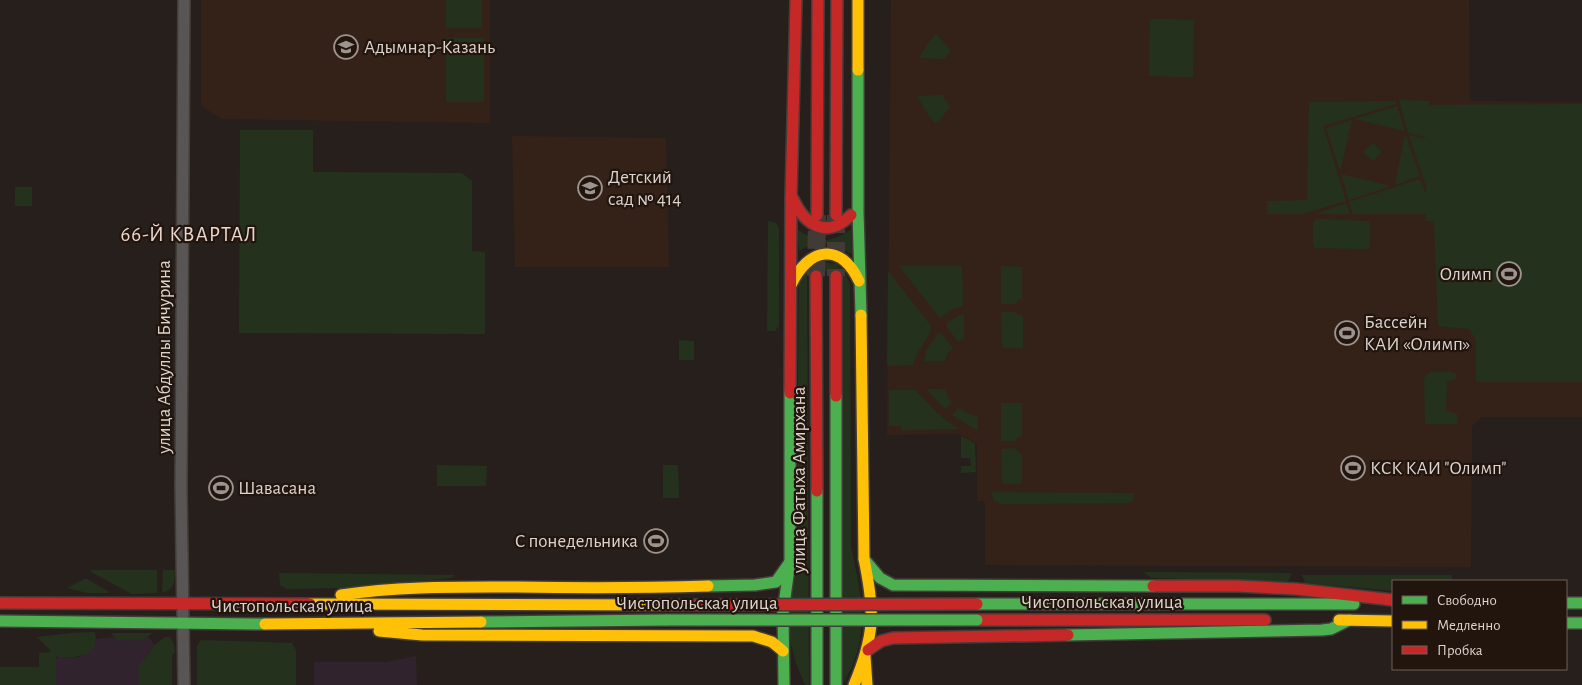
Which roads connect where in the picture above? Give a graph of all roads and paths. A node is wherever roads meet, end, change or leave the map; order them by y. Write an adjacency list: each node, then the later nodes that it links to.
1 (184, 0): 23 (street, улица Абдуллы Бичурина)
2 (796, 0): 6 (main road)
3 (818, 0): 8 (main road)
4 (837, 0): 9 (main road)
5 (858, 0): 7 (main road)
6 (791, 196): 7 (main road); 12 (main road)
7 (858, 196): 13 (main road)
8 (817, 215)
9 (836, 215)
10 (816, 276): 40 (main road, улица Фатыха Амирхана)
11 (836, 276): 41 (main road, улица Фатыха Амирхана)
12 (791, 286): 13 (main road); 15 (main road)
13 (861, 286): 14 (main road)
14 (864, 559): 16 (main road); 35 (main road)
15 (790, 561): 17 (main road); 34 (main road)
16 (933, 586): 18 (main road); 33 (main road)
17 (706, 587): 20 (main road); 32 (main road)
18 (1392, 600)
19 (0, 603): 23 (main road, Чистопольская улица)
20 (292, 603): 23 (main road, Чистопольская улица); 24 (main road, Чистопольская улица, bridge)
21 (1567, 603): 22 (main road)
22 (1582, 603)
23 (183, 604): 29 (street, улица Абдуллы Бичурина)
24 (1392, 604)
25 (1348, 620): 26 (main road, Чистопольская улица); 31 (main road, Чистопольская улица, bridge); 33 (main road)
26 (1392, 621)
27 (0, 622): 29 (main road, Чистопольская улица)
28 (1567, 622): 30 (main road)
29 (183, 623): 31 (main road, Чистопольская улица); 37 (street, улица Абдуллы Бичурина)
30 (1582, 623)
31 (317, 624): 32 (main road)
32 (707, 636): 34 (main road)
33 (936, 638): 35 (main road)
34 (784, 651): 36 (main road)
35 (867, 653): 42 (main road); 43 (main road)
36 (785, 663): 38 (main road); 39 (main road)
37 (184, 685)
38 (784, 685)
39 (796, 685)
40 (817, 685)
41 (836, 685)
42 (854, 685)
43 (867, 685)

